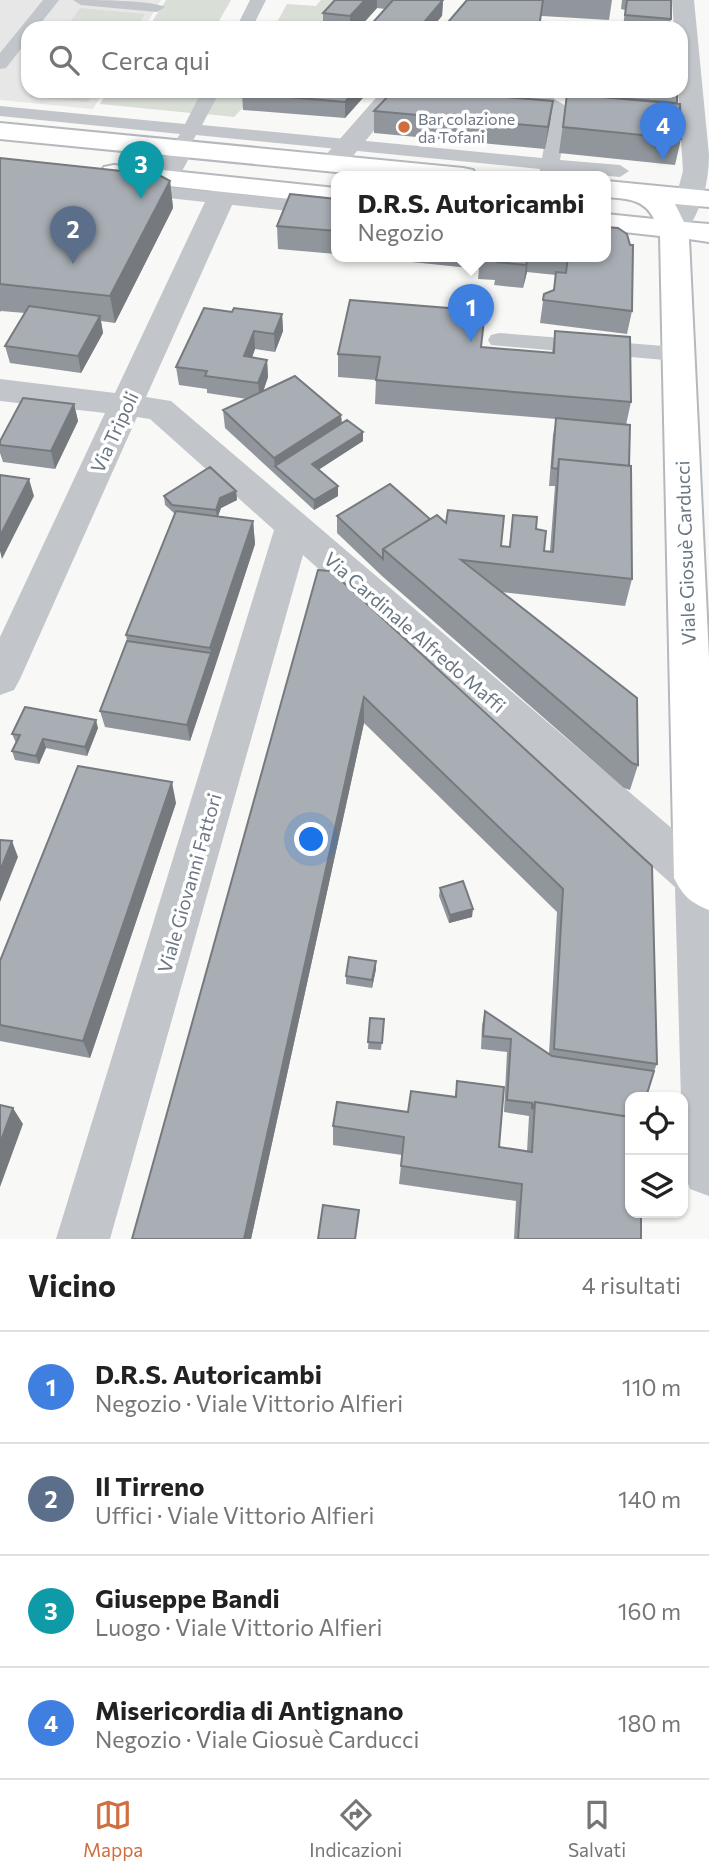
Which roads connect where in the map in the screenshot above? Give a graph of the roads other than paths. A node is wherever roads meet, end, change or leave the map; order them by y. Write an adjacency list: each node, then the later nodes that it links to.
1 (51, 0): 6 (lane)
2 (81, 0): 5 (lane)
3 (258, 0): 7 (lane)
4 (683, 0): 8 (street, Viale Giosuè Carducci)
5 (157, 7)
6 (34, 21)
7 (248, 21)
8 (685, 21)
9 (21, 37): 11 (lane)
10 (688, 59): 27 (street, Viale Giosuè Carducci)
11 (0, 64)
12 (207, 98): 17 (lane)
13 (389, 98): 18 (street)
14 (542, 98): 19 (lane)
15 (0, 111): 17 (lane)
16 (0, 131): 17 (main road)
17 (186, 139): 18 (main road); 22 (street)
18 (341, 154): 19 (lane); 20 (main road)
19 (549, 170)
20 (435, 171)
21 (90, 178): 22 (main road); 24 (lane)
22 (164, 178): 24 (main road)
23 (613, 180): 25 (main road)
24 (224, 192): 26 (main road); 28 (lane); 35 (street, Via Tripoli)
25 (646, 194): 27 (main road); 29 (main road)
26 (331, 196)
27 (700, 198): 29 (street, Viale Giosuè Carducci)
28 (331, 209)
29 (674, 229): 30 (main road); 31 (main road); 33 (main road, Viale Giosuè Carducci)
30 (611, 232)
31 (709, 233)
32 (499, 340): 33 (lane)
33 (677, 354): 38 (main road, Viale Giosuè Carducci)
34 (0, 390): 35 (street, Via Cardinale Alfredo Maffi)
35 (126, 405): 36 (street, Via Cardinale Alfredo Maffi); 37 (street, Via Tripoli)
36 (293, 526): 38 (street, Via Cardinale Alfredo Maffi); 40 (street, Viale Giovanni Fattori)
37 (0, 680)
38 (703, 883): 39 (street, Viale Giosuè Carducci)
39 (709, 1170)
40 (83, 1239)

